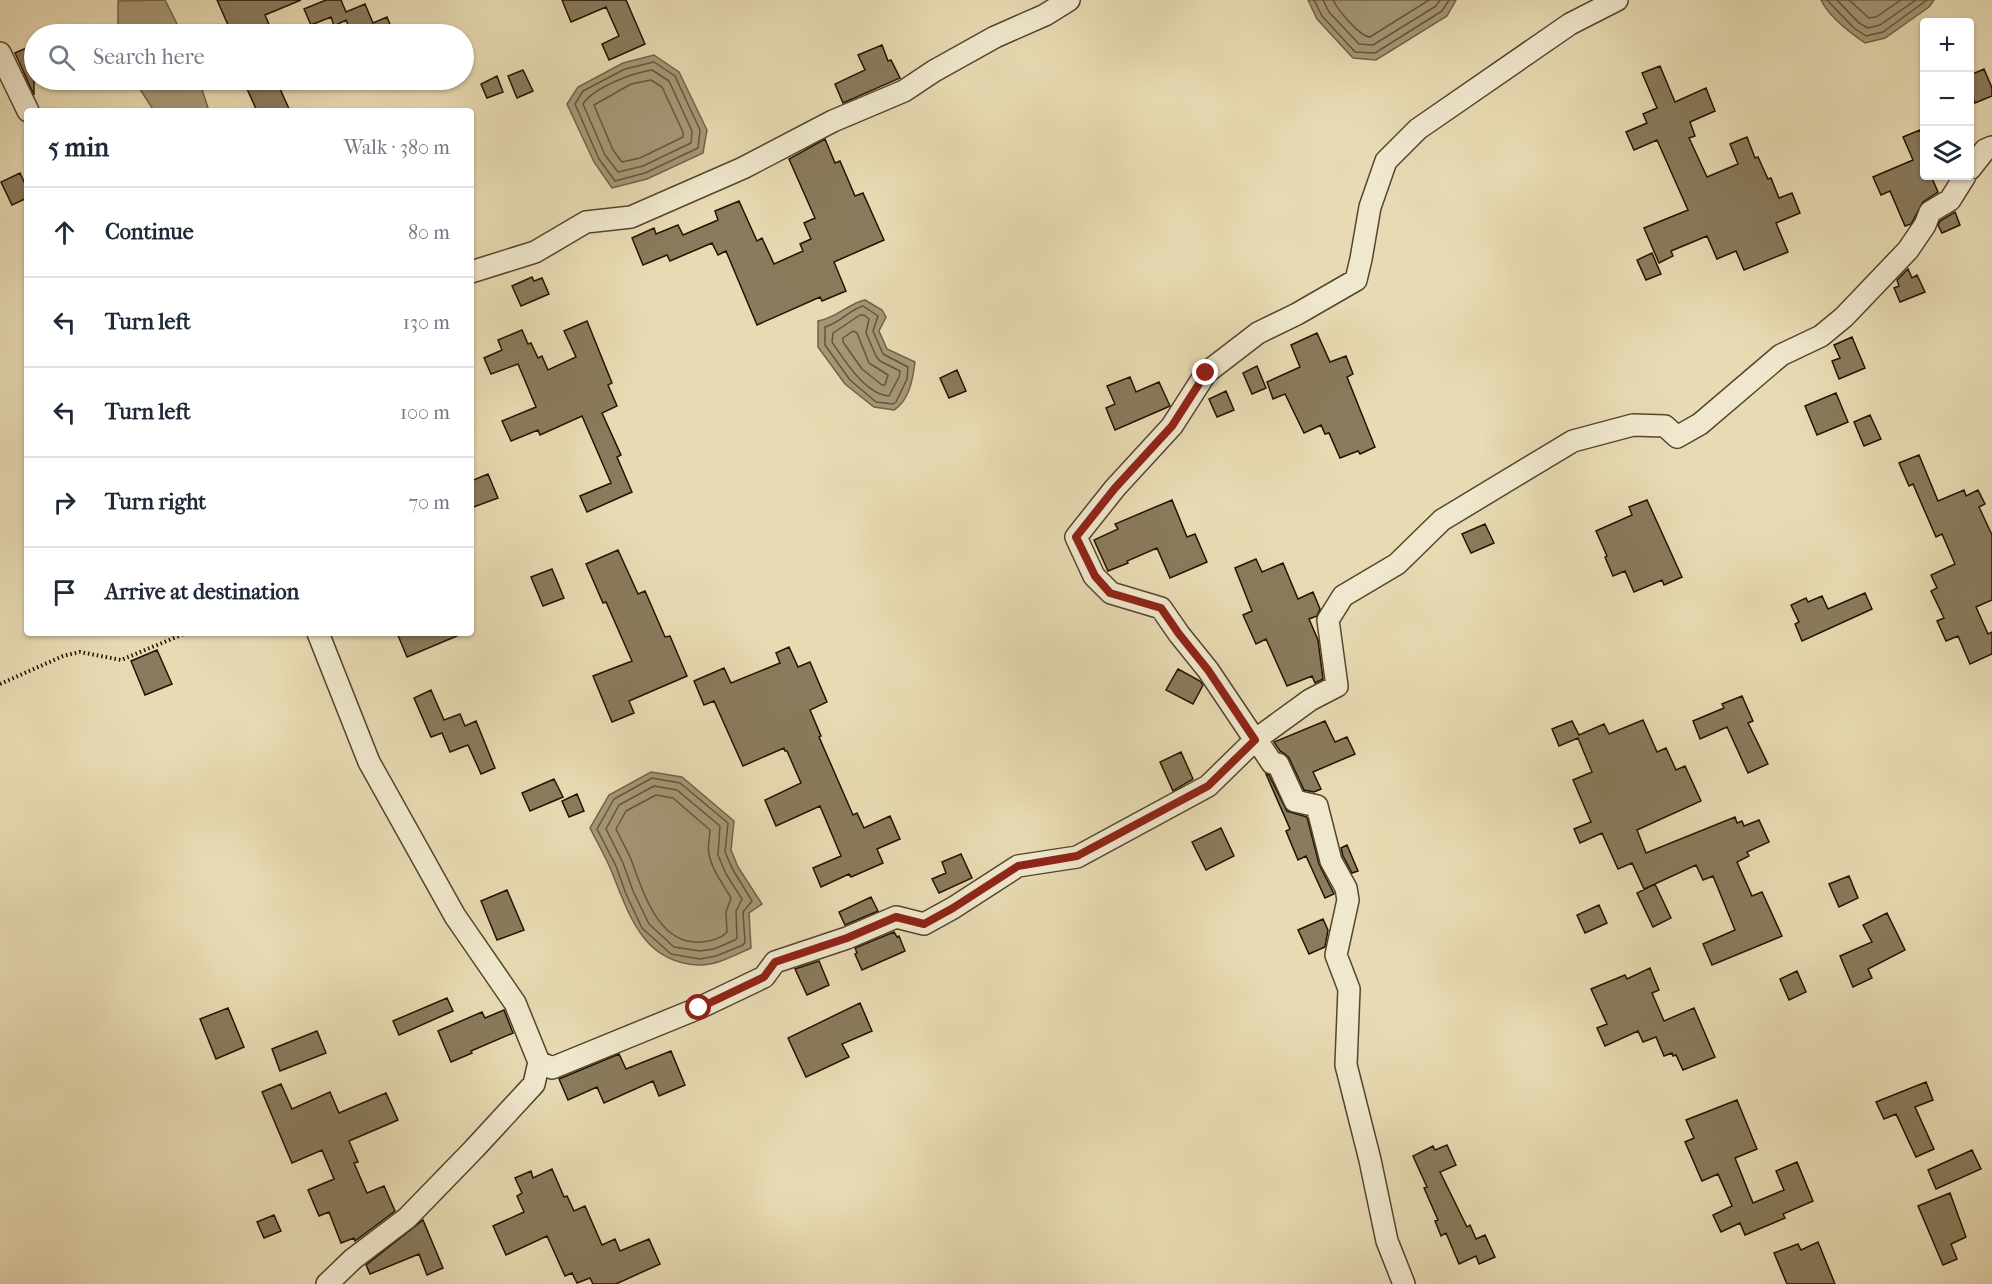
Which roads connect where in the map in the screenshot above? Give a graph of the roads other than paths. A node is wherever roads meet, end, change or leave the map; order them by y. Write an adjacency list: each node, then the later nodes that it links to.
1 (1069, 0): 8 (street)
2 (1617, 0): 10 (street)
3 (0, 53): 4 (street)
4 (27, 108)
5 (1992, 147): 6 (street)
6 (1974, 164)
7 (1962, 180): 10 (street)
8 (474, 271)
9 (319, 636): 11 (street)
10 (1256, 740): 11 (street); 13 (street)
11 (539, 1062): 12 (street)
12 (327, 1284)
13 (1404, 1284)

